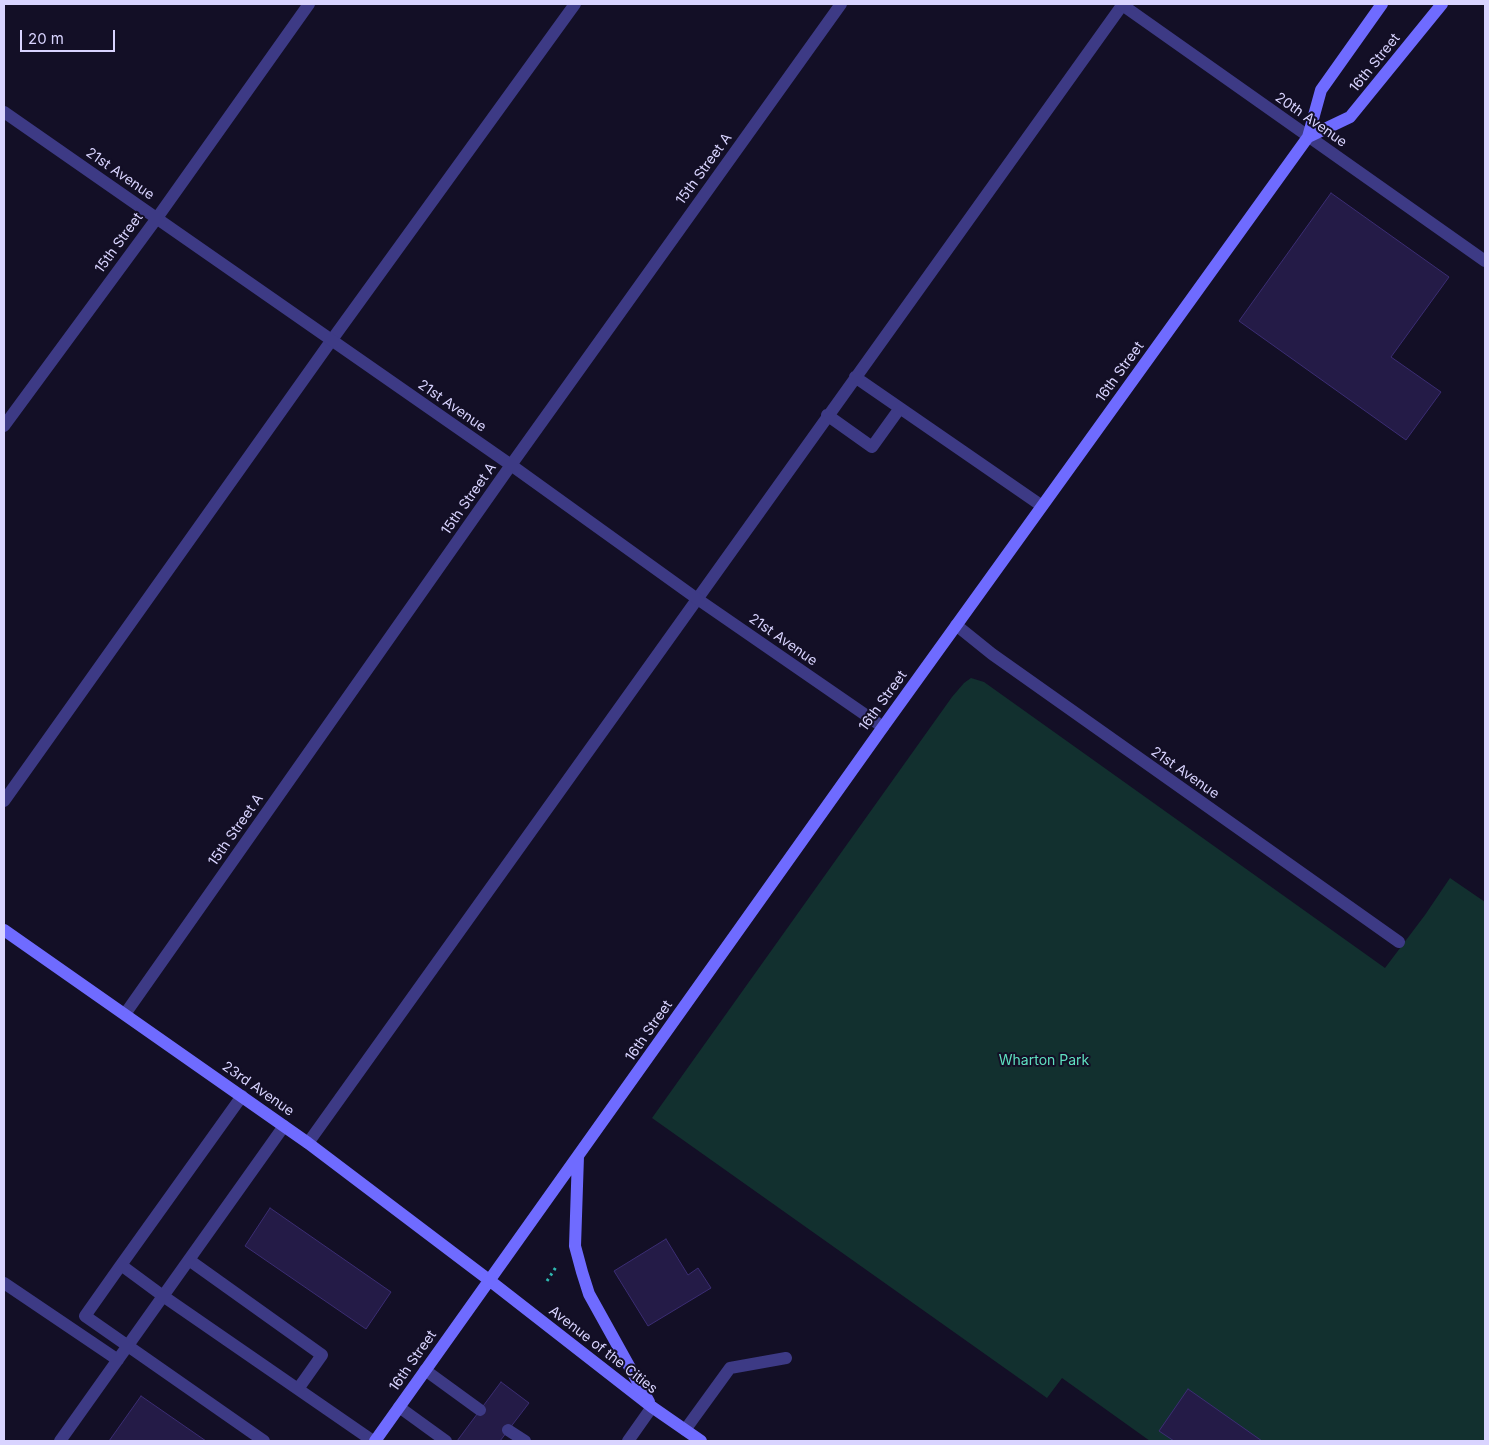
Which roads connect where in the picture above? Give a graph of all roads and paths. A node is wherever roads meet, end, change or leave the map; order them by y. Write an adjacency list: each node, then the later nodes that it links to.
1 (309, 4): 9 (street, 15th Street)
2 (575, 4): 11 (street)
3 (841, 4): 16 (street, 15th Street A)
4 (1122, 4): 8 (street, 20th Avenue); 12 (street)
5 (1382, 4): 8 (main road)
6 (1442, 4): 8 (main road, 16th Street)
7 (4, 112): 9 (street, 21st Avenue)
8 (1308, 137): 10 (street, 20th Avenue); 17 (main road, 16th Street)
9 (157, 218): 11 (street, 21st Avenue); 15 (street, 15th Street)
10 (1485, 261)
11 (331, 341): 16 (street, 21st Avenue); 21 (street)
12 (855, 377): 13 (street); 14 (street)
13 (900, 408): 14 (street); 17 (street)
14 (827, 415): 18 (street)
15 (4, 426)
16 (511, 465): 18 (street, 21st Avenue); 24 (street, 15th Street A)
17 (1042, 506): 19 (main road, 16th Street)
18 (696, 598): 20 (street, 21st Avenue); 27 (street)
19 (956, 626): 20 (main road, 16th Street); 23 (street, 21st Avenue)
20 (883, 727): 28 (main road, 16th Street)
21 (4, 800)
22 (4, 930): 24 (main road, 23rd Avenue)
23 (1399, 942)
24 (125, 1014): 25 (main road, 23rd Avenue)
25 (242, 1096): 26 (main road, 23rd Avenue); 31 (street)
26 (284, 1126): 27 (main road, 23rd Avenue); 29 (street)
27 (308, 1143): 32 (main road, 23rd Avenue)
28 (578, 1156): 32 (main road, 16th Street); 42 (main road)
29 (189, 1260): 35 (street); 40 (street)
30 (550, 1261): 33 (path)
31 (121, 1265): 35 (street); 36 (street)
32 (489, 1280): 39 (main road, 16th Street); 42 (main road, Avenue of the Cities)
33 (547, 1281)
34 (4, 1283): 38 (street)
35 (163, 1296): 36 (street); 40 (street)
36 (128, 1346): 38 (street); 46 (street)
37 (786, 1358): 44 (street)
38 (118, 1360): 45 (street)
39 (425, 1370): 41 (main road, 16th Street); 43 (street)
40 (298, 1389): 47 (street)
41 (399, 1407): 47 (main road, 16th Street); 48 (street)
42 (652, 1407): 44 (main road, Avenue of the Cities); 49 (street)
43 (480, 1410)
44 (685, 1430): 50 (main road, Avenue of the Cities)
45 (60, 1441)
46 (264, 1441)
47 (374, 1441)
48 (446, 1441)
49 (628, 1441)
50 (701, 1441)

